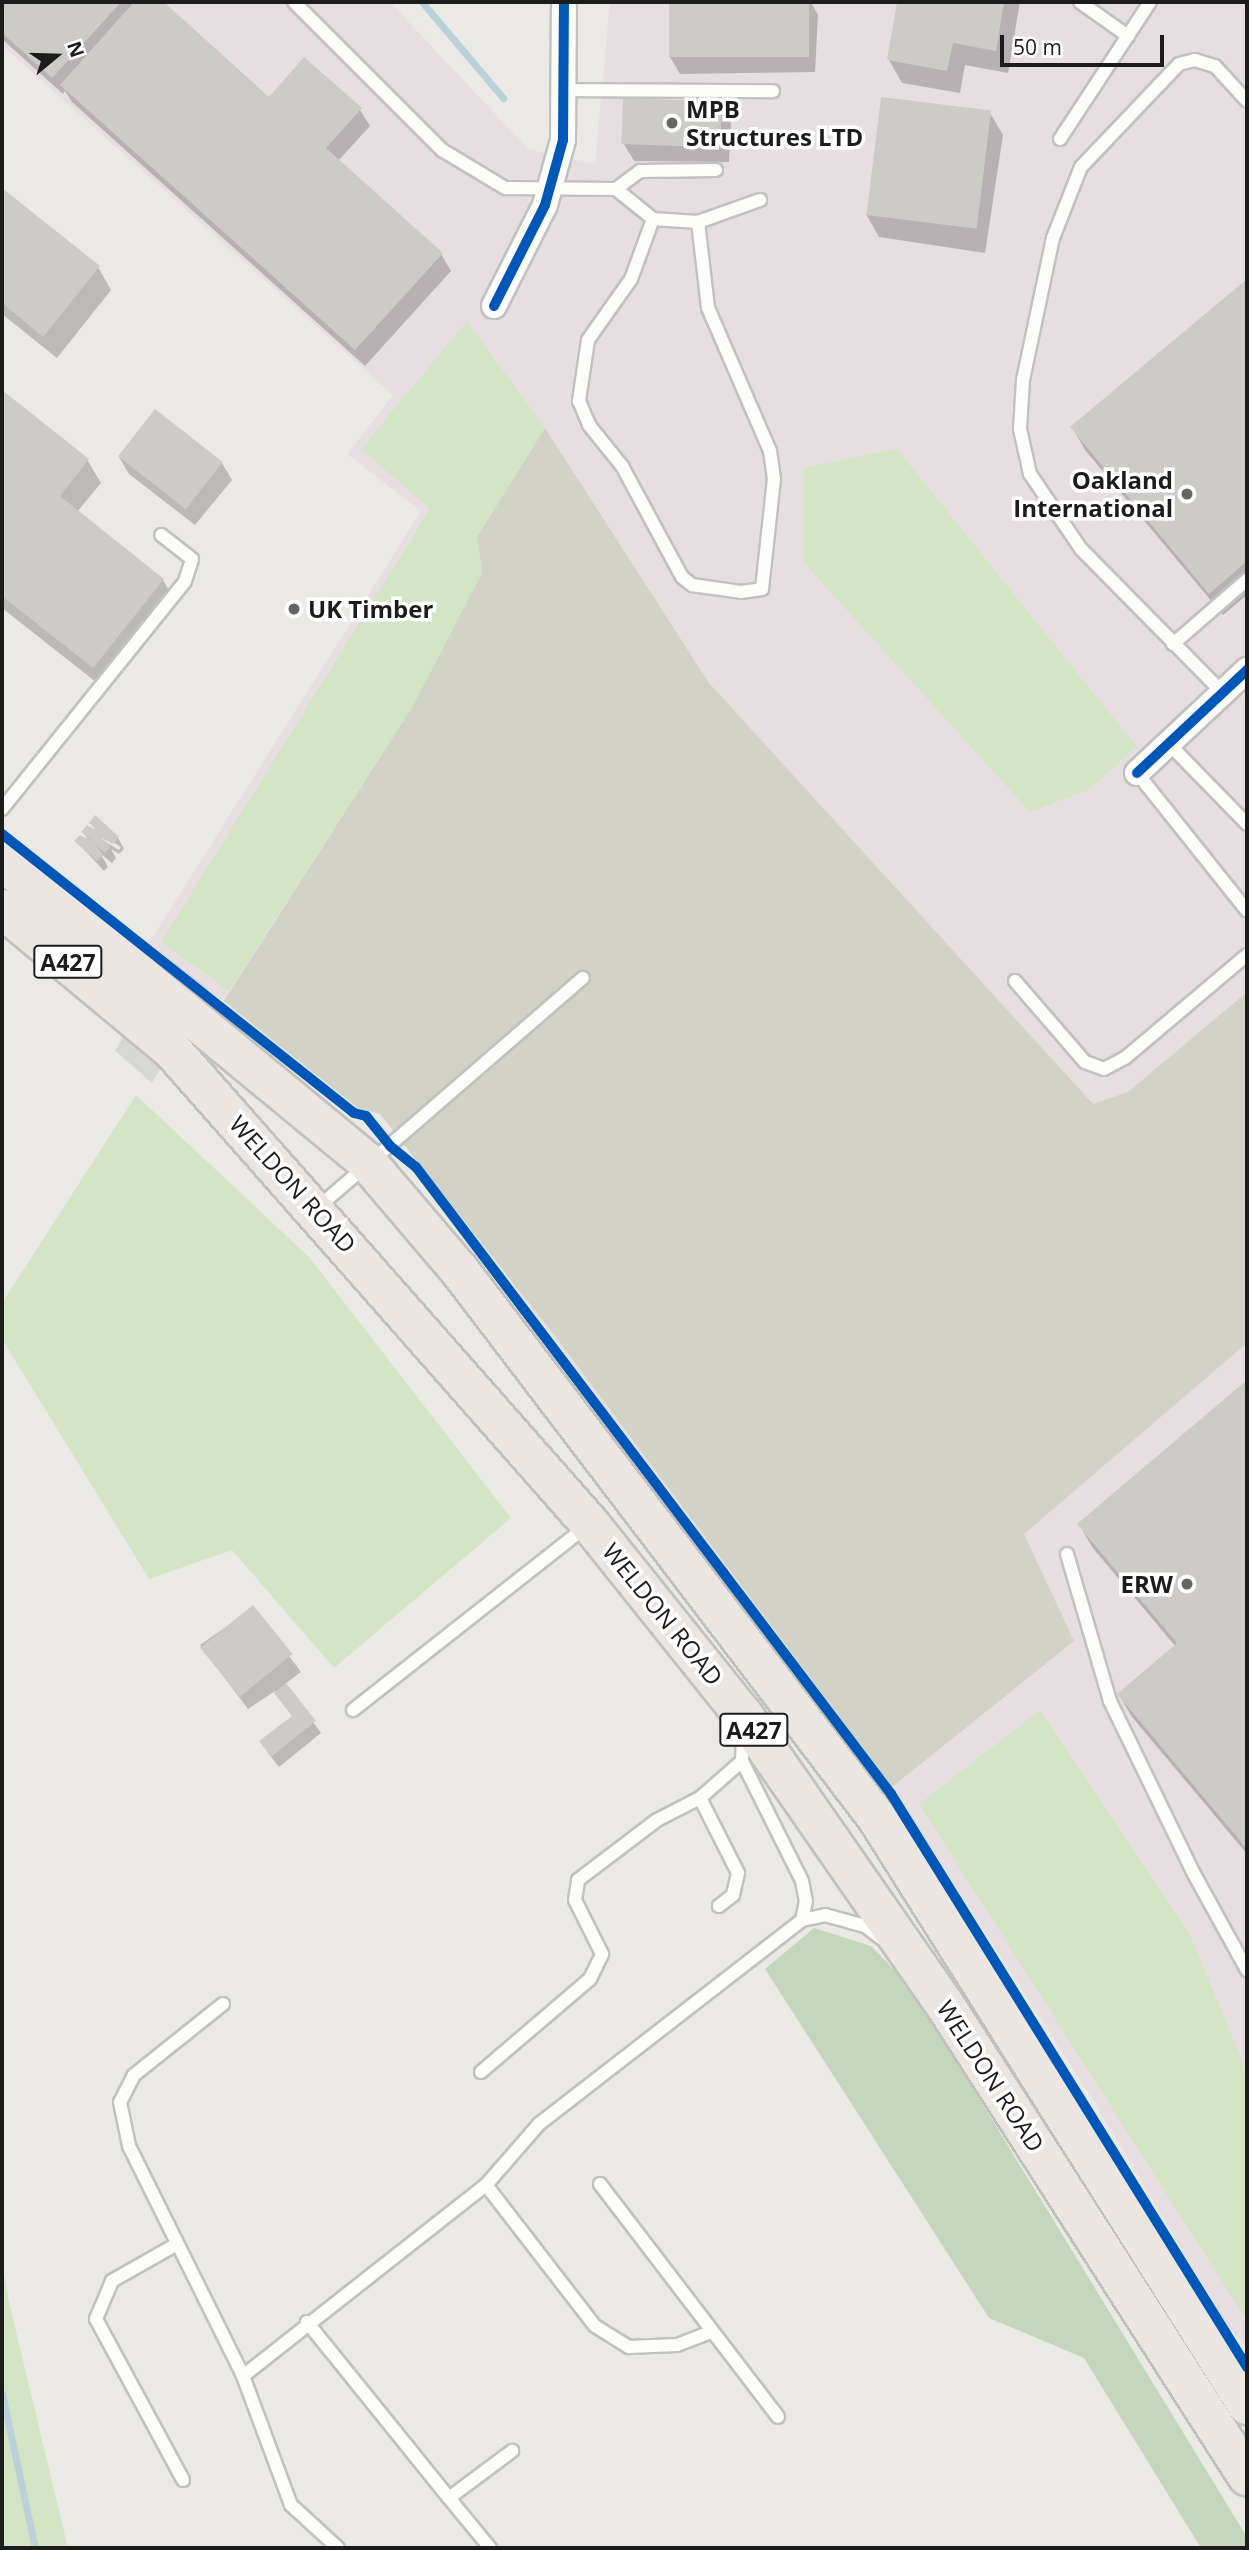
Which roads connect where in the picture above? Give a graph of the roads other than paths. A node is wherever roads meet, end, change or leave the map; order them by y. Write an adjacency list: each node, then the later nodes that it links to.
1 (294, 2): 11 (lane)
2 (564, 2): 6 (street)
3 (1080, 2): 5 (lane)
4 (1150, 2): 5 (lane)
5 (1128, 36): 9 (lane)
6 (563, 90): 7 (lane); 11 (street)
7 (773, 91)
8 (1247, 101): 19 (lane)
9 (1060, 139)
10 (716, 170): 12 (lane)
11 (549, 187): 12 (lane); 16 (street)
12 (616, 190): 14 (lane)
13 (760, 200): 15 (lane)
14 (653, 219): 15 (lane); 15 (lane)
15 (698, 222)
16 (494, 306)
17 (161, 535): 24 (lane)
18 (1247, 580): 19 (lane)
19 (1173, 644): 21 (lane)
20 (1247, 670): 21 (street)
21 (1221, 691): 22 (street)
22 (1168, 743): 23 (street); 25 (lane)
23 (1137, 773): 28 (lane)
24 (2, 809)
25 (1247, 824)
26 (2, 862): 32 (highway, A427)
27 (2, 909): 32 (highway, A427)
28 (1247, 911)
29 (1247, 955): 31 (lane)
30 (583, 978): 33 (lane)
31 (1015, 981)
32 (143, 1000): 33 (highway, WELDON ROAD / A427); 34 (highway, WELDON ROAD / A427)
33 (368, 1163): 34 (lane); 37 (highway, WELDON ROAD / A427)
34 (316, 1209): 35 (highway, WELDON ROAD / A427)
35 (590, 1524): 37 (highway, WELDON ROAD / A427); 38 (lane)
36 (1067, 1554): 43 (lane)
37 (749, 1686): 39 (lane); 45 (highway, WELDON ROAD / A427); 53 (highway, WELDON ROAD / A427)
38 (353, 1710)
39 (741, 1761): 40 (lane); 42 (lane)
40 (700, 1798): 41 (lane); 46 (lane)
41 (719, 1906)
42 (802, 1920): 45 (lane); 48 (lane)
43 (1247, 1969)
44 (223, 2004): 49 (lane)
45 (945, 2005): 56 (highway, WELDON ROAD / A427)
46 (481, 2072)
47 (600, 2184): 51 (lane)
48 (486, 2185): 50 (lane); 51 (lane)
49 (177, 2244): 52 (lane); 57 (lane)
50 (307, 2322): 52 (lane); 58 (lane)
51 (711, 2332): 54 (lane)
52 (243, 2376): 59 (lane)
53 (1247, 2405)
54 (778, 2417)
55 (512, 2451): 58 (lane)
56 (1247, 2476)
57 (183, 2480)
58 (449, 2498): 60 (lane)
59 (338, 2548)
60 (490, 2548)

